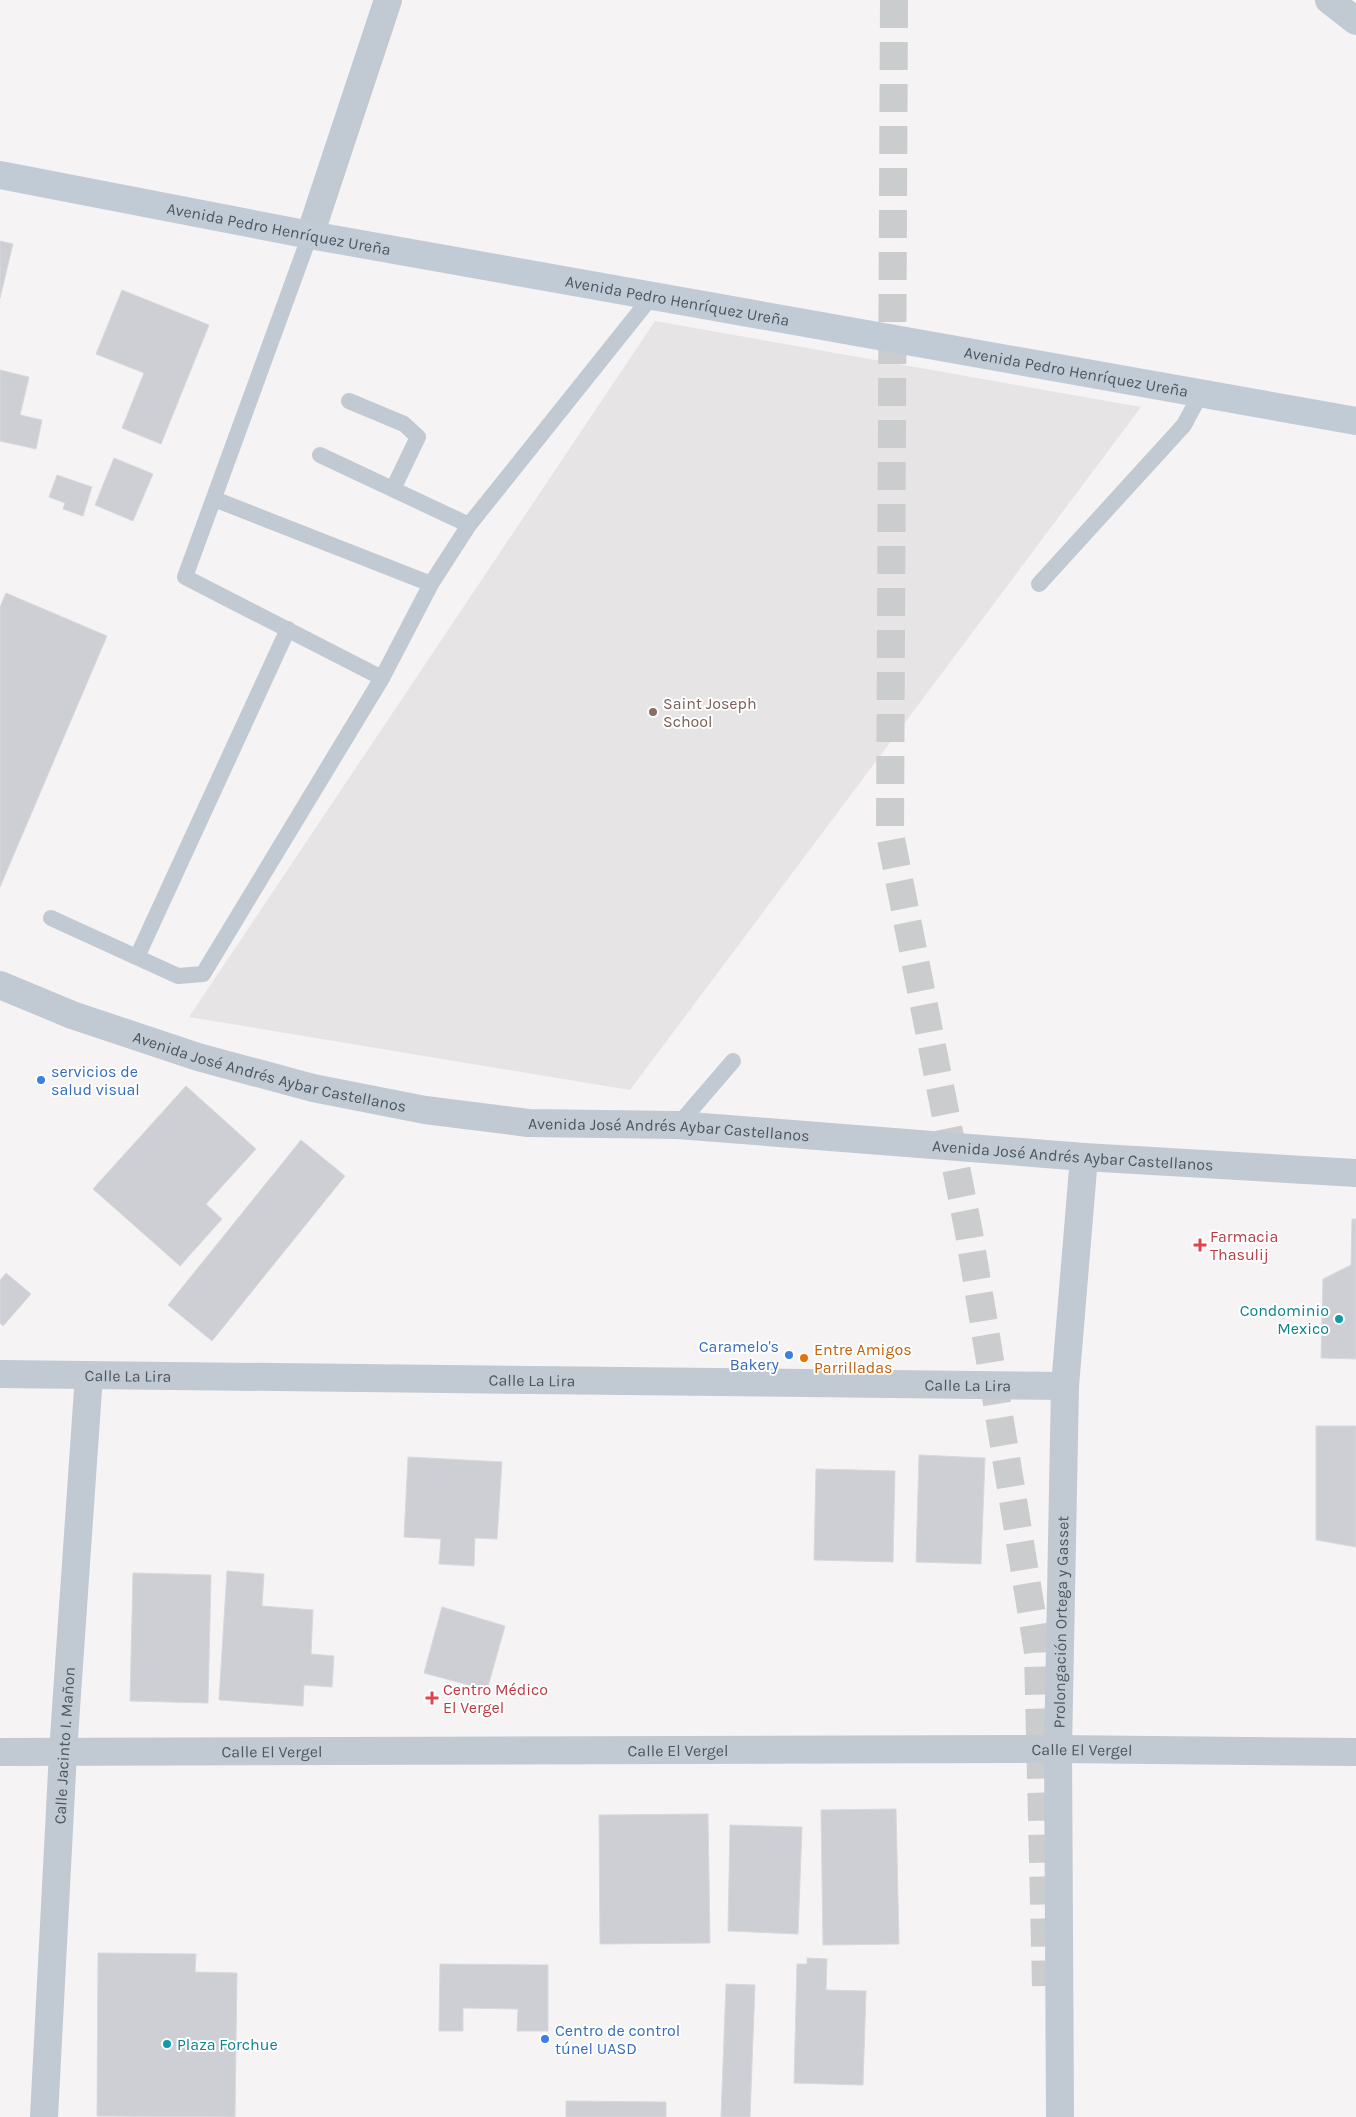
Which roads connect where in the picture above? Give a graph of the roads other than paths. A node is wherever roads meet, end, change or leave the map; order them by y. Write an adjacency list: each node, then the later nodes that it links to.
1 (388, 0): 5 (street)
2 (1329, 0): 3 (street)
3 (1356, 21)
4 (0, 175): 5 (main road, Avenida Pedro Henríquez Ureña)
5 (310, 235): 6 (main road, Avenida Pedro Henríquez Ureña); 12 (lane)
6 (652, 296): 7 (main road, Avenida Pedro Henríquez Ureña); 13 (lane)
7 (1201, 393): 9 (main road, Avenida Pedro Henríquez Ureña); 15 (lane)
8 (349, 401): 11 (lane)
9 (1356, 421)
10 (320, 456): 11 (lane)
11 (393, 489): 13 (lane)
12 (214, 499): 14 (lane); 16 (lane)
13 (468, 525): 14 (lane)
14 (431, 584): 17 (lane)
15 (1038, 584)
16 (288, 629): 17 (lane); 19 (lane)
17 (382, 678): 19 (lane)
18 (51, 918): 19 (lane)
19 (137, 957)
20 (0, 985): 22 (street, Avenida José Andrés Aybar Castellanos)
21 (734, 1061): 22 (lane)
22 (678, 1125): 23 (street, Avenida José Andrés Aybar Castellanos)
23 (1084, 1157): 24 (street, Avenida José Andrés Aybar Castellanos); 27 (street, Prolongación Ortega y Gasset)
24 (1356, 1173)
25 (0, 1374): 26 (street, Calle La Lira)
26 (89, 1375): 27 (street, Calle La Lira); 30 (street, Calle Jacinto I. Mañon)
27 (1065, 1386): 28 (street, Prolongación Ortega y Gasset)
28 (1058, 1749): 30 (street, Calle El Vergel); 31 (street, Calle El Vergel); 33 (street, Prolongación Ortega y Gasset)
29 (0, 1752): 30 (street, Calle El Vergel)
30 (63, 1752): 32 (street, Calle Jacinto I. Mañon)
31 (1356, 1752)
32 (44, 2117)
33 (1060, 2117)

